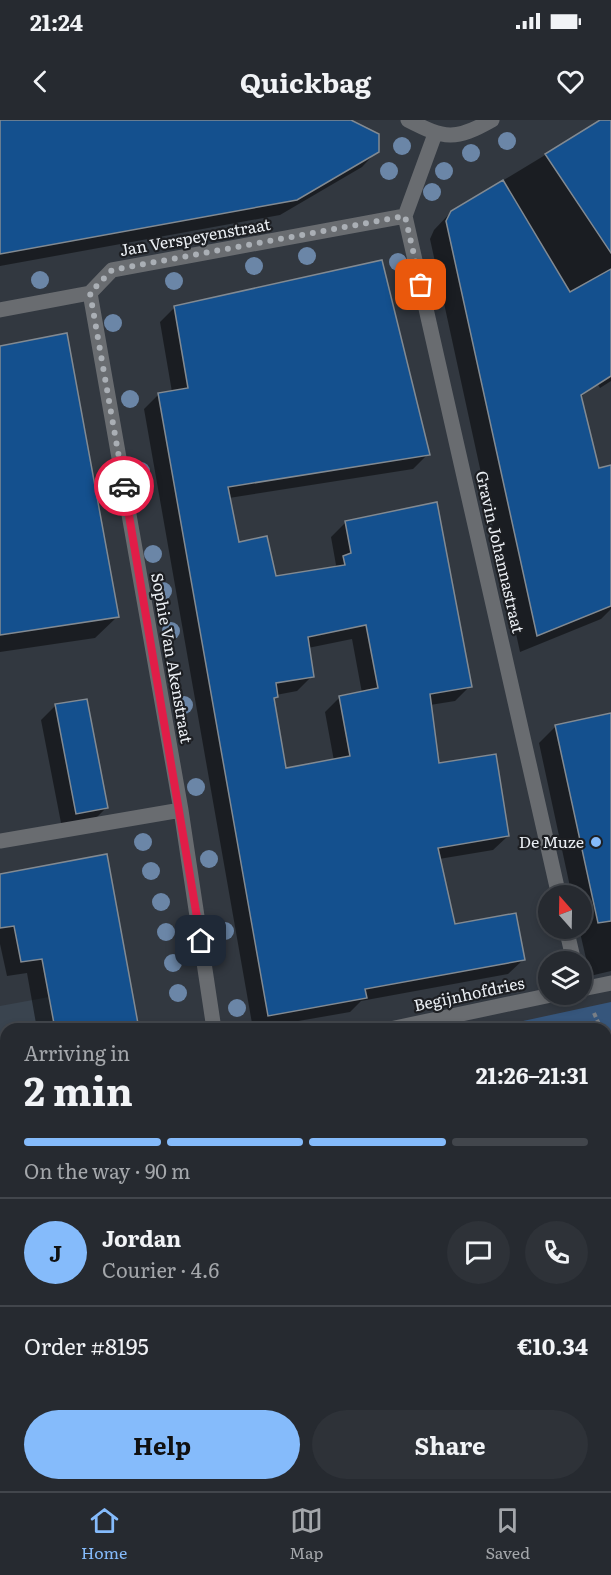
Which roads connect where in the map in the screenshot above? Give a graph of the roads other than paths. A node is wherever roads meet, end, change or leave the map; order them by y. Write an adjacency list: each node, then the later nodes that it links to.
1 (408, 120): 3 (street)
2 (492, 120): 3 (street)
3 (435, 134): 4 (street)
4 (405, 216): 5 (street, Jan Verspeyenstraat); 9 (street, Gravin Johannastraat)
5 (90, 293): 6 (street); 7 (street, Sophie Van Akenstraat)
6 (0, 310)
7 (181, 810): 8 (street); 13 (street, Sophie Van Akenstraat)
8 (0, 841)
9 (557, 885)
10 (611, 983): 11 (street)
11 (592, 987)
12 (538, 998): 14 (street, Begijnhofdries)
13 (213, 1023)
14 (418, 1023)

